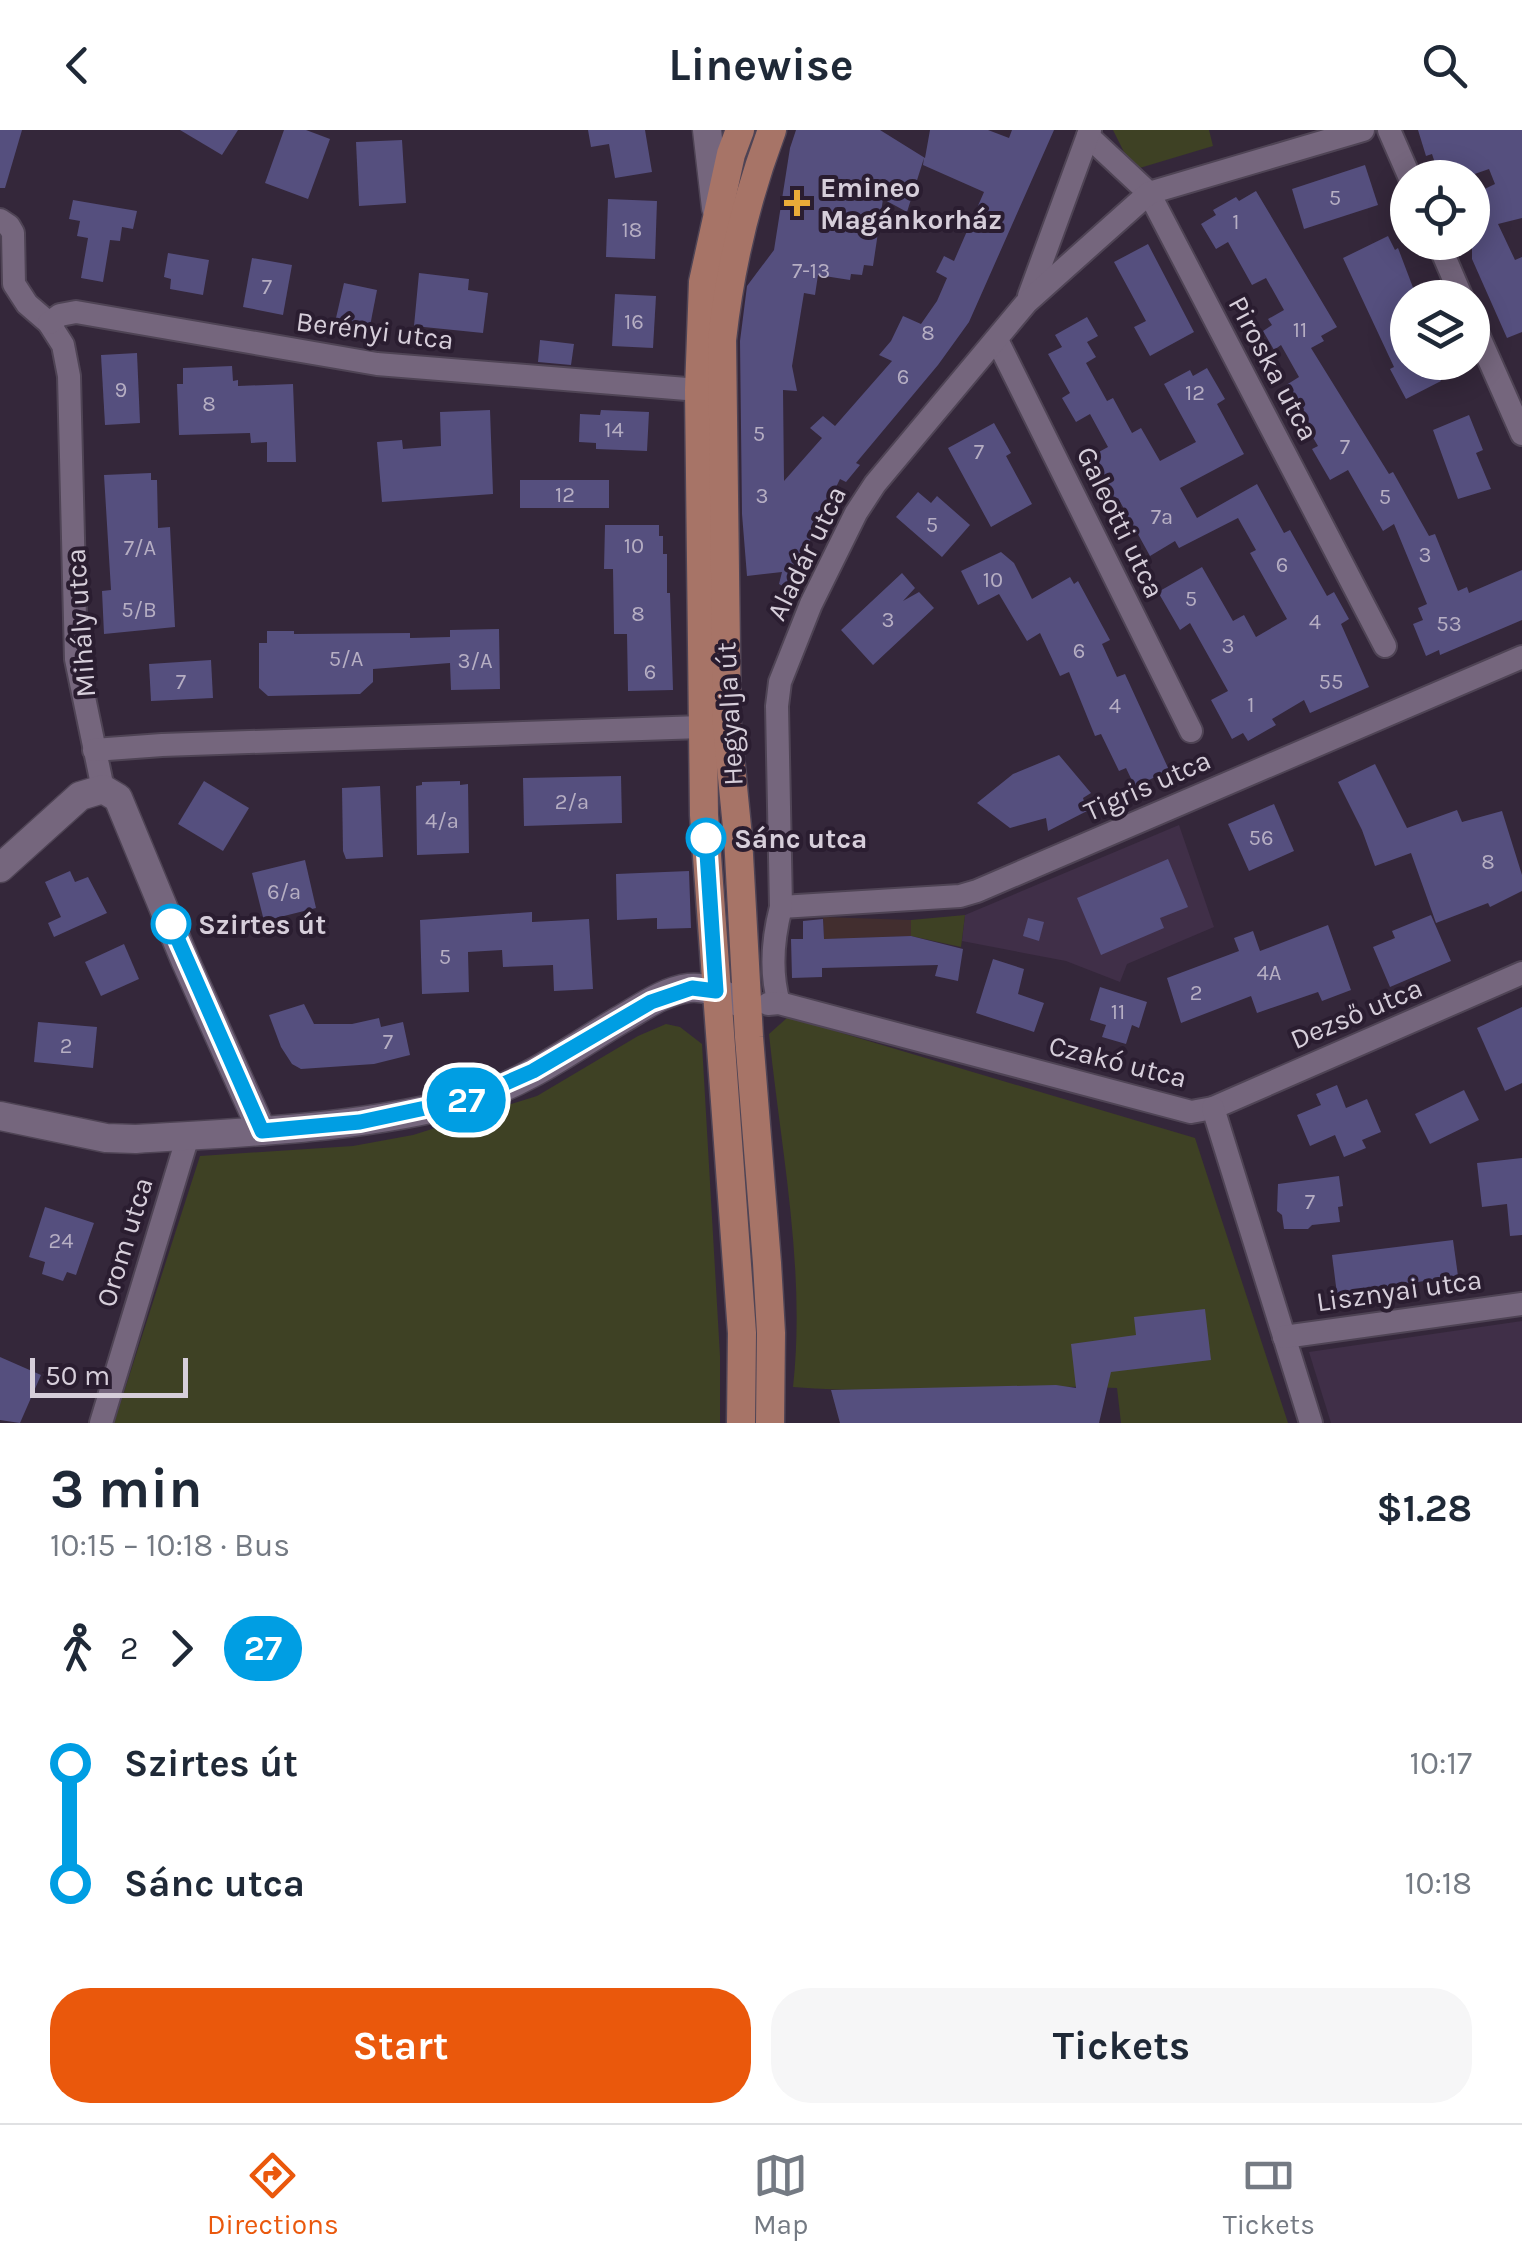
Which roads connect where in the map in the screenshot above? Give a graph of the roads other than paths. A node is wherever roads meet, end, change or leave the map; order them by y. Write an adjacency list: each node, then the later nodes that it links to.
1 (707, 130): 9 (street)
2 (740, 130): 9 (main road, Hegyalja út)
3 (772, 130): 28 (main road, Hegyalja út)
4 (1362, 130): 8 (street)
5 (1389, 130): 7 (street)
6 (1089, 133): 8 (street, Piroska utca); 11 (street, Aladár utca)
7 (1402, 160)
8 (1149, 193): 11 (street, Aladár utca); 17 (street, Piroska utca)
9 (716, 214): 15 (main road, Hegyalja út)
10 (0, 220): 12 (street, Mihály utca)
11 (1027, 302): 13 (street, Aladár utca)
12 (48, 323): 15 (street, Berényi utca); 21 (street, Mihály utca)
13 (996, 340): 20 (street, Galeotti utca); 24 (street, Aladár utca)
14 (1490, 362): 16 (street)
15 (700, 390): 19 (main road, Hegyalja út)
16 (1522, 434)
17 (1385, 646)
18 (1522, 657): 24 (street, Tigris utca)
19 (702, 727): 21 (street); 26 (main road, Hegyalja út)
20 (1191, 731)
21 (94, 750): 22 (street, Mihály utca)
22 (103, 788): 23 (street); 31 (street, Mihály utca)
23 (0, 868)
24 (781, 907): 27 (street, Aladár utca)
25 (1522, 973): 29 (street, Dezső utca)
26 (716, 991): 28 (street); 31 (street); 36 (main road, Hegyalja út)
27 (779, 1004): 28 (street, Czakó utca); 29 (street, Czakó utca)
28 (746, 1006): 37 (main road, Hegyalja út)
29 (1213, 1108): 34 (street, Czakó utca)
30 (0, 1116): 32 (street)
31 (262, 1131): 32 (street)
32 (188, 1136): 35 (street, Orom utca)
33 (1522, 1304): 34 (street, Lisznyai utca)
34 (1284, 1337): 38 (street, Czakó utca)
35 (101, 1423)
36 (741, 1423)
37 (770, 1423)
38 (1311, 1423)

